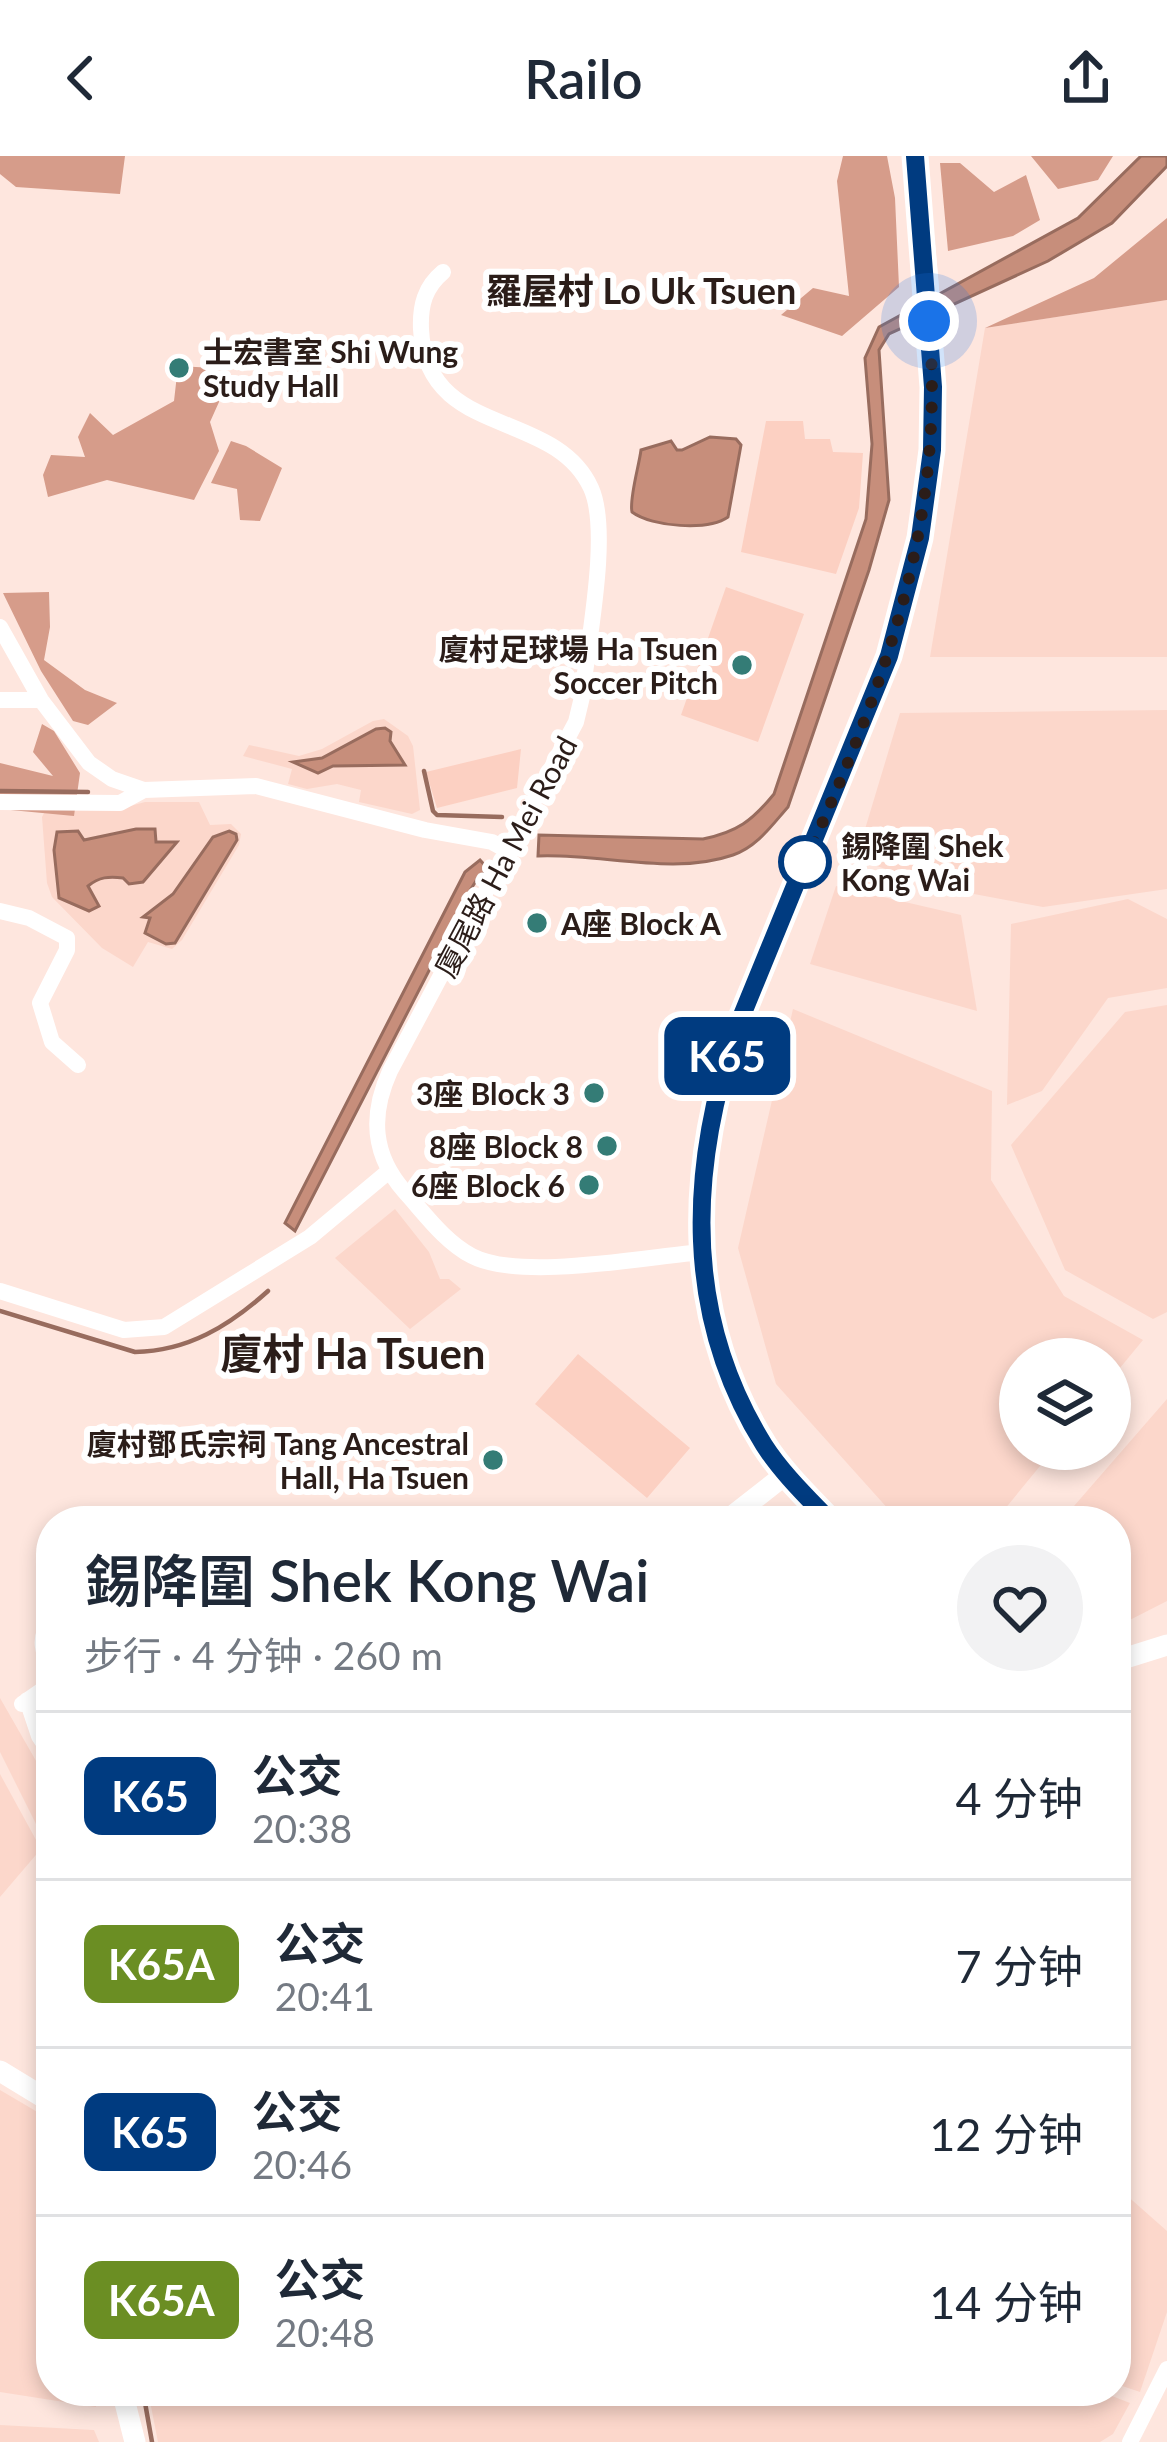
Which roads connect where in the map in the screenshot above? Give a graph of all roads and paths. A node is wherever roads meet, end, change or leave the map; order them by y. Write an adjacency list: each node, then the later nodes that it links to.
1 (915, 156): 12 (street)
2 (443, 272): 8 (street, 廈尾路 Ha Mei Road)
3 (0, 627): 5 (street)
4 (0, 700): 5 (street)
5 (41, 700): 6 (street)
6 (144, 790): 7 (street); 8 (street)
7 (0, 802)
8 (510, 851): 11 (street, 廈尾路 Ha Mei Road)
9 (0, 911): 10 (street)
10 (78, 1065)
11 (389, 1171): 12 (street); 13 (street)
12 (702, 1252): 14 (street)
13 (0, 1291)
14 (786, 1474): 15 (street); 16 (street)
15 (745, 1506)
16 (816, 1506)
17 (1167, 1646): 18 (street)
18 (1131, 1657)
19 (36, 1694): 20 (street)
20 (36, 1729)
21 (0, 2071): 22 (street)
22 (36, 2093)
23 (1167, 2369): 26 (street)
24 (126, 2406): 25 (street)
25 (135, 2442)
26 (1130, 2442)

